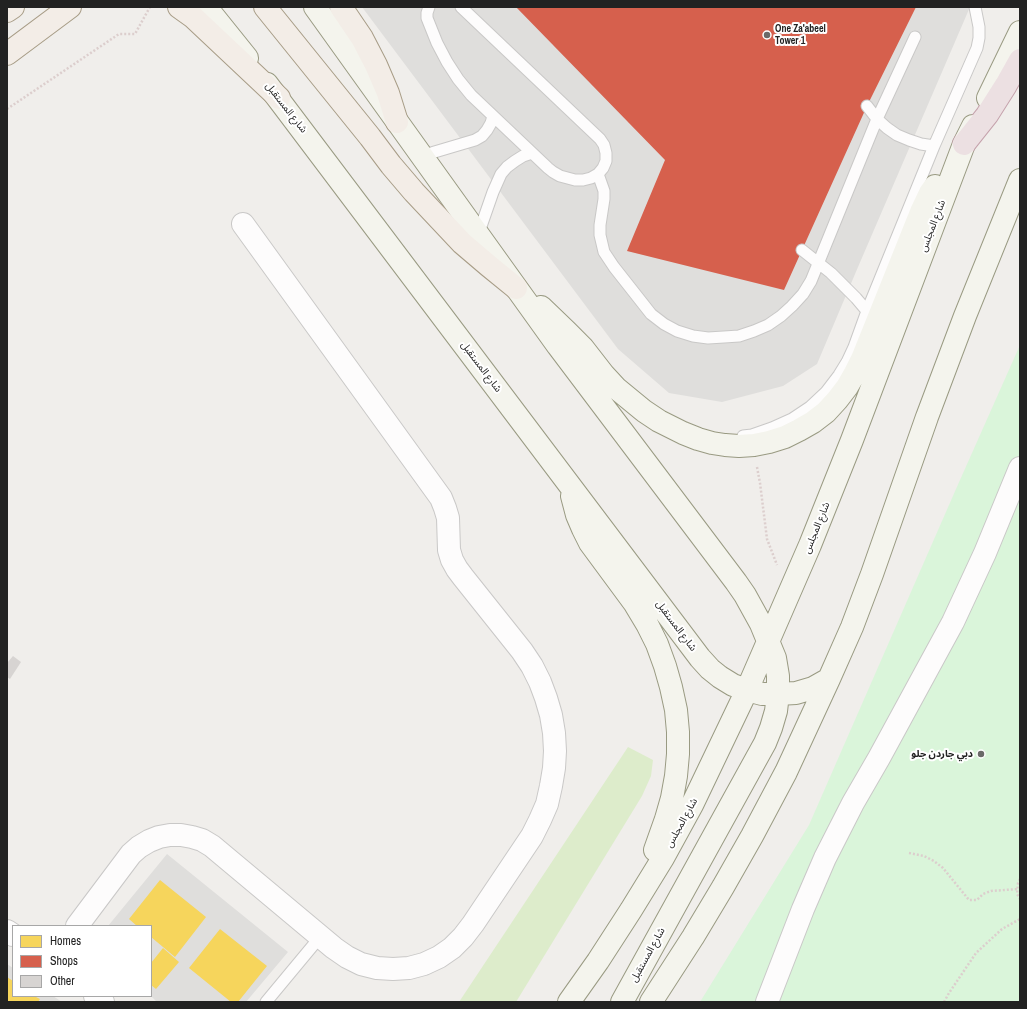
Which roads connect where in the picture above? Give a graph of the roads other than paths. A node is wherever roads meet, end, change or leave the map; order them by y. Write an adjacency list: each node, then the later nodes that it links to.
1 (13, 7): 11 (main road)
2 (70, 7): 14 (main road)
3 (179, 7): 16 (main road)
4 (206, 7): 16 (main road, شارع المستقبل)
5 (265, 7): 31 (main road)
6 (315, 7): 20 (main road, شارع المستقبل)
7 (341, 7): 20 (main road)
8 (461, 7): 25 (lane)
9 (975, 7): 22 (lane)
10 (426, 9): 18 (lane)
11 (7, 11)
12 (1020, 32): 21 (main road, شارع المجلس)
13 (916, 37): 19 (lane)
14 (7, 54)
15 (1020, 60): 21 (highway)
16 (279, 98): 35 (main road, شارع المستقبل)
17 (867, 106): 19 (lane)
18 (493, 116): 23 (lane); 24 (lane)
19 (877, 119): 22 (lane); 30 (lane)
20 (397, 122): 24 (main road, شارع المستقبل)
21 (964, 144): 33 (main road); 36 (main road, شارع المجلس)
22 (934, 146): 32 (lane)
23 (532, 152): 25 (lane); 28 (lane)
24 (421, 156): 28 (main road, شارع المستقبل)
25 (598, 174): 30 (lane)
26 (1020, 180): 37 (main road)
27 (243, 224): 42 (street)
28 (478, 236): 31 (main road, شارع المستقبل)
29 (802, 250): 30 (lane)
30 (818, 263): 32 (lane)
31 (516, 288): 33 (main road); 36 (main road, شارع المستقبل)
32 (867, 311): 33 (lane)
33 (683, 433)
34 (1020, 468): 47 (street)
35 (570, 485): 38 (main road, شارع المستقبل); 40 (main road)
36 (768, 640): 38 (main road, شارع المجلس); 39 (main road, شارع المستقبل)
37 (830, 680): 39 (main road, شارع المستقبل); 46 (main road)
38 (747, 690): 39 (main road, شارع المستقبل); 40 (main road, شارع المجلس)
39 (778, 694): 45 (main road, شارع المستقبل)
40 (631, 910): 44 (main road, شارع المجلس)
41 (79, 925): 42 (street)
42 (320, 937): 43 (lane)
43 (266, 1002)
44 (569, 1002)
45 (622, 1002)
46 (651, 1002)
47 (767, 1002)

